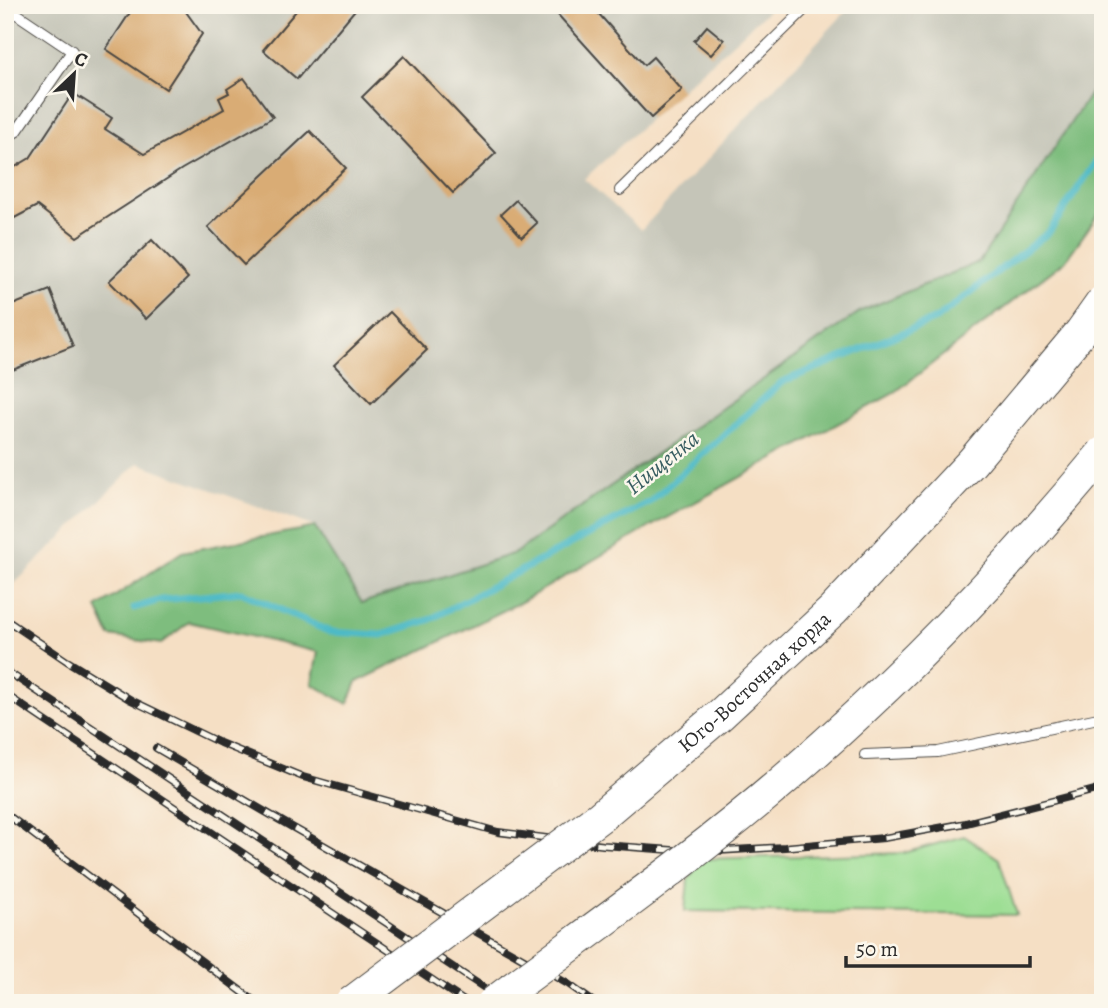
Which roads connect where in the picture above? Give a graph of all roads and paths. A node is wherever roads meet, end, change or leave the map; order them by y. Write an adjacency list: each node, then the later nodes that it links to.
1 (810, 5): 4 (lane)
2 (5, 6): 3 (lane)
3 (5, 138)
4 (620, 190)
5 (1103, 301): 9 (main road, Юго-Восточная хорда, bridge)
6 (1103, 453): 10 (main road, bridge)
7 (1103, 717): 8 (lane)
8 (865, 755)
9 (351, 1003)
10 (493, 1003)

